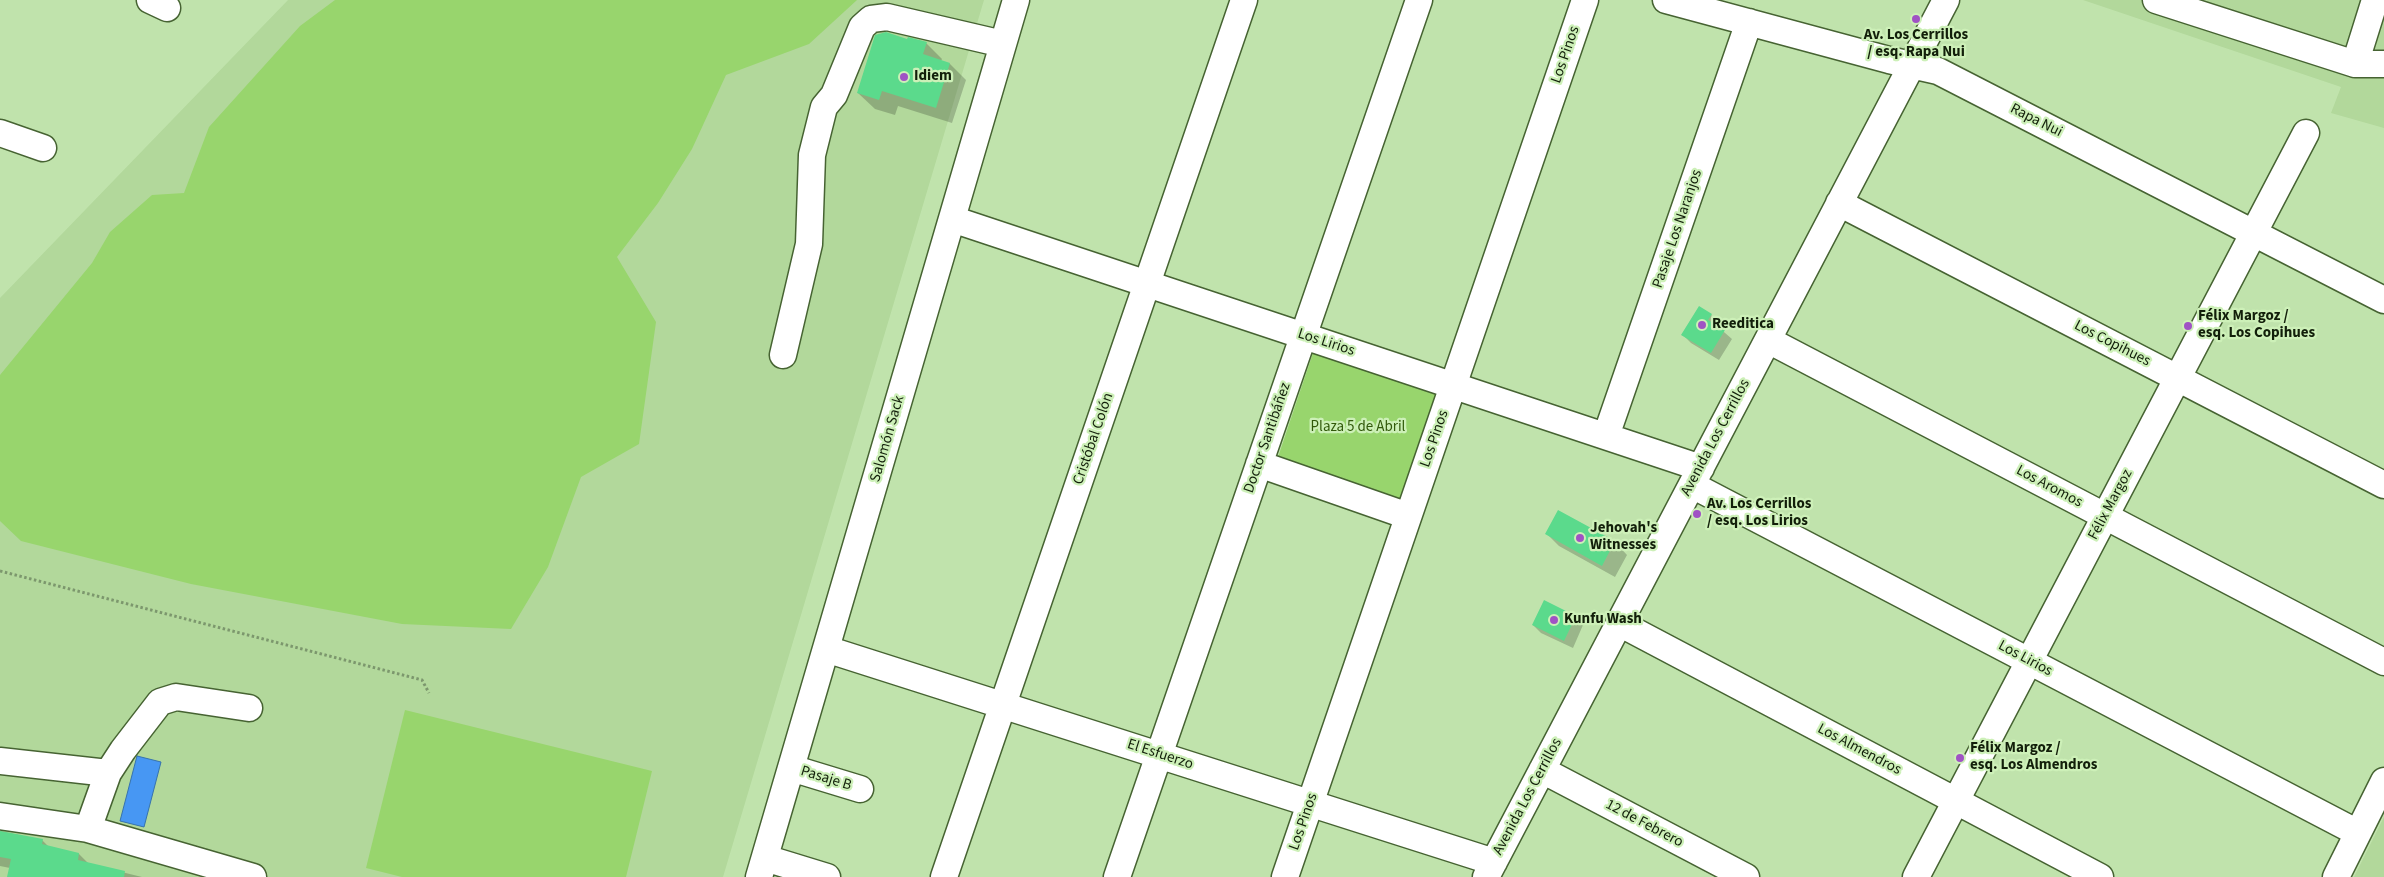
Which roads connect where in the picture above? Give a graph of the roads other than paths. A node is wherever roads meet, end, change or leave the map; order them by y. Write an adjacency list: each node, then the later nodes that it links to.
1 (1016, 0): 10 (street, Salomón Sack)
2 (1244, 0): 20 (street, Cristóbal Colón)
3 (1419, 0): 22 (street, Doctor Santibáñez)
4 (1585, 0): 26 (street, Los Pinos)
5 (1666, 0): 9 (street, Rapa Nui)
6 (1946, 0): 11 (street, Avenida Los Cerrillos)
7 (2156, 0): 12 (street)
8 (2375, 0): 12 (street)
9 (1749, 22): 11 (street, Rapa Nui); 27 (street, Pasaje Los Naranjos)
10 (1003, 44): 18 (street, Salomón Sack); 24 (street)
11 (1912, 64): 17 (street, Avenida Los Cerrillos); 19 (street, Rapa Nui)
12 (2355, 64): 13 (street)
13 (2384, 64)
14 (0, 133): 16 (street)
15 (2306, 133): 19 (street, Félix Margoz)
16 (43, 148)
17 (1839, 203): 23 (street, Avenida Los Cerrillos); 25 (street, Los Copihues)
18 (952, 219): 20 (street, Los Lirios); 34 (street, Salomón Sack)
19 (2254, 233): 21 (street, Rapa Nui); 25 (street, Félix Margoz)
20 (1147, 283): 22 (street, Los Lirios); 37 (street, Cristóbal Colón)
21 (2384, 300)
22 (1303, 336): 26 (street, Los Lirios); 28 (street, Doctor Santibáñez)
23 (1768, 340): 29 (street, Avenida Los Cerrillos); 32 (street, Los Aromos)
24 (783, 355)
25 (2177, 378): 30 (street, Los Copihues); 32 (street, Félix Margoz)
26 (1453, 386): 27 (street, Los Lirios); 31 (street, Los Pinos)
27 (1606, 436): 29 (street, Los Lirios)
28 (1259, 464): 31 (street); 39 (street, Doctor Santibáñez)
29 (1696, 476): 33 (street, Avenida Los Cerrillos); 35 (street, Los Lirios)
30 (2384, 485)
31 (1408, 516): 47 (street, Los Pinos)
32 (2105, 516): 35 (street, Félix Margoz); 36 (street, Los Aromos)
33 (1619, 623): 42 (street, Avenida Los Cerrillos); 46 (street, Los Almendros)
34 (826, 649): 37 (street, El Esfuerzo); 41 (street, Salomón Sack)
35 (2029, 661): 46 (street, Félix Margoz); 50 (street, Los Lirios)
36 (2384, 662)
37 (1003, 705): 39 (street, El Esfuerzo); 55 (street, Cristóbal Colón)
38 (249, 708): 43 (street)
39 (1159, 755): 47 (street, El Esfuerzo); 56 (street, Doctor Santibáñez)
40 (0, 761): 43 (street)
41 (791, 768): 45 (street, Pasaje B); 51 (street, Salomón Sack)
42 (1542, 770): 52 (street, Avenida Los Cerrillos); 58 (street, 12 de Febrero)
43 (108, 773): 49 (street)
44 (2384, 782): 50 (street)
45 (860, 789)
46 (1956, 801): 59 (street, Félix Margoz); 60 (street, Los Almendros)
47 (1310, 803): 52 (street, El Esfuerzo); 57 (street, Los Pinos)
48 (0, 816): 49 (street)
49 (88, 829): 53 (street)
50 (2358, 833): 61 (street)
51 (762, 868): 54 (street)
52 (1490, 870)
53 (253, 877)
54 (827, 877)
55 (944, 877)
56 (1117, 877)
57 (1285, 877)
58 (1746, 877)
59 (1916, 877)
60 (2100, 877)
61 (2336, 877)

